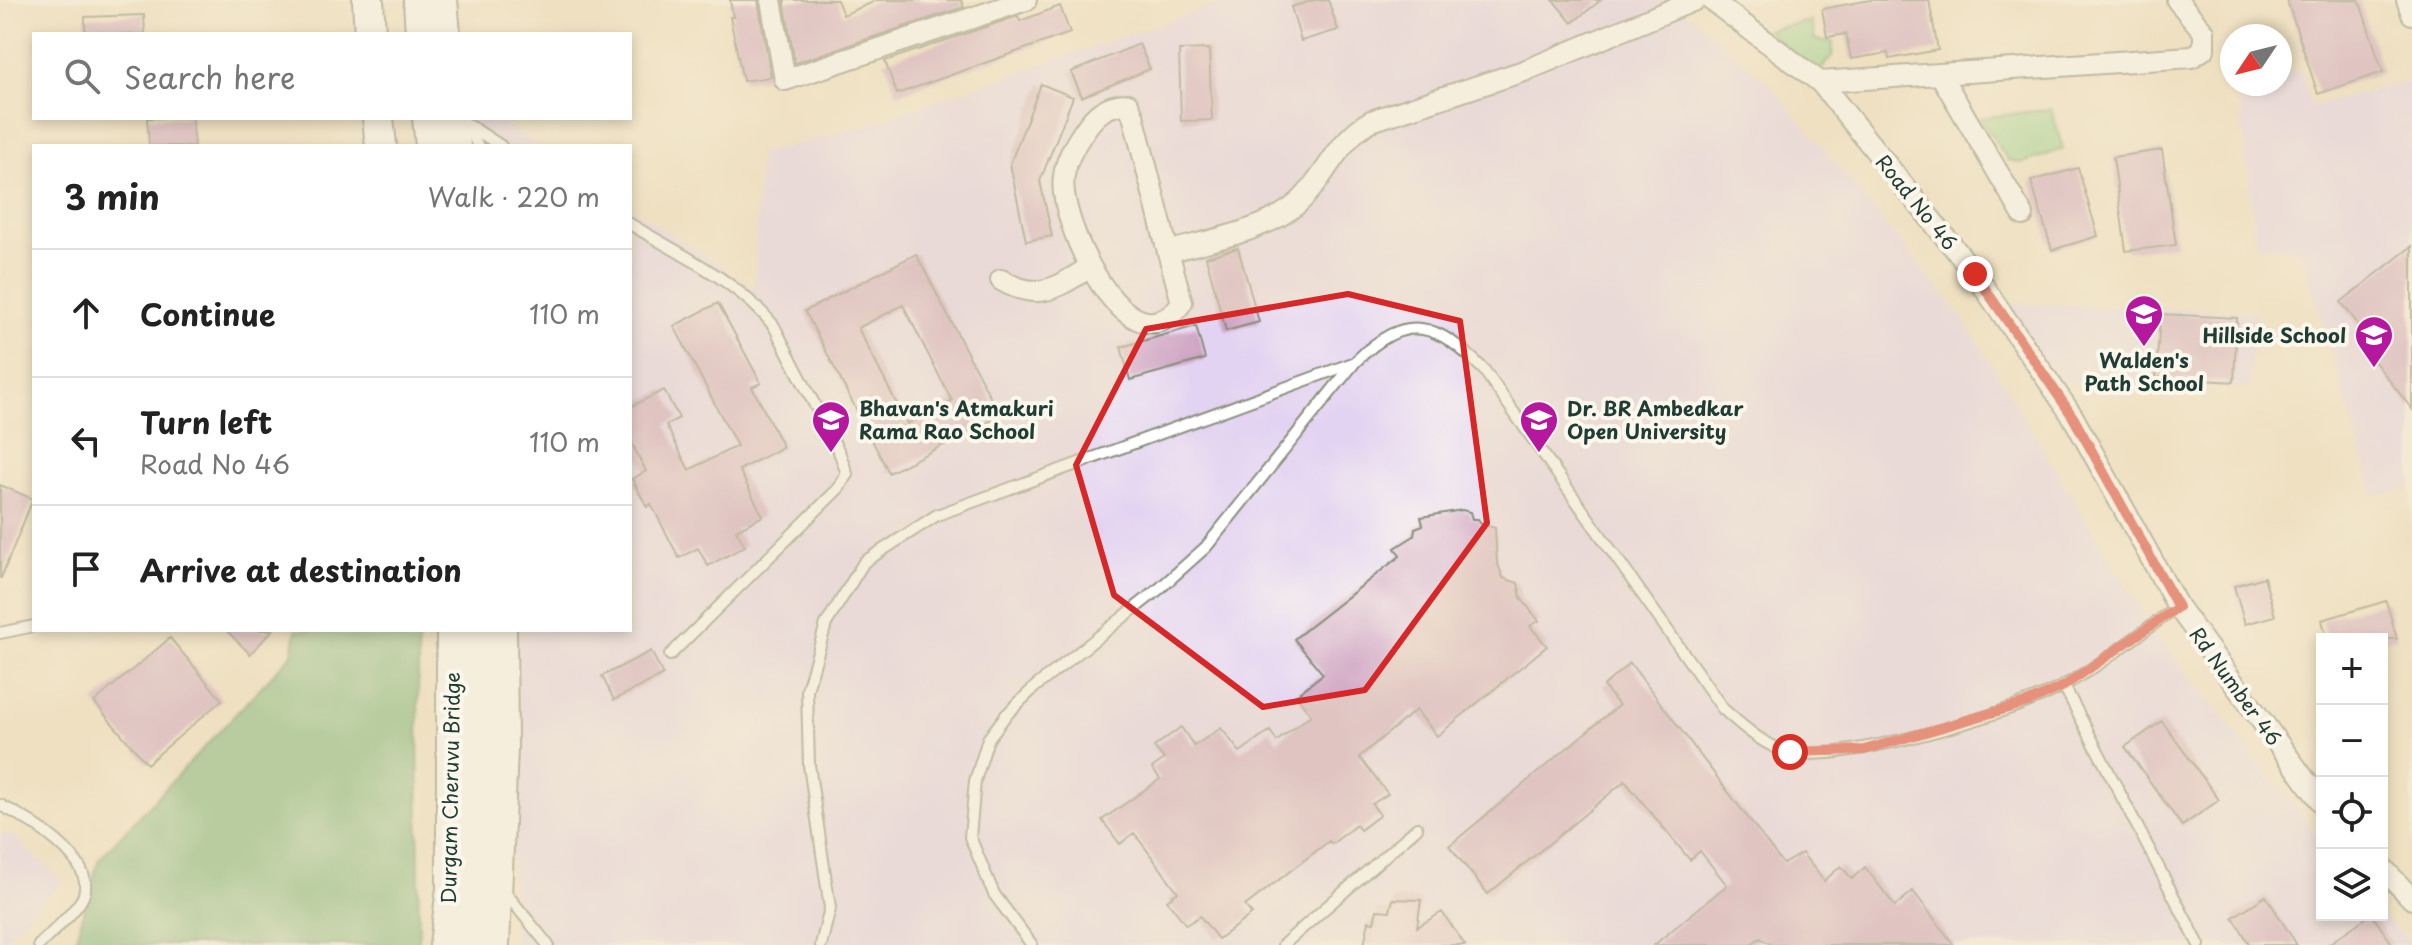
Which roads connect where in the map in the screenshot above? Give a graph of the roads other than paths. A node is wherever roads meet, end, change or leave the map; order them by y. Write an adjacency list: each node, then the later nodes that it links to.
1 (368, 0): 12 (main road)
2 (389, 0): 13 (main road)
3 (419, 0): 14 (main road)
4 (442, 0): 15 (main road)
5 (771, 0): 6 (street)
6 (1026, 0)
7 (1695, 0): 29 (street)
8 (1711, 0): 17 (street, Road No 46)
9 (2177, 0): 16 (street)
10 (2407, 0): 11 (street)
11 (2412, 14)
12 (370, 32)
13 (391, 32)
14 (421, 32)
15 (445, 32)
16 (1940, 74): 17 (street); 27 (street)
17 (1820, 82): 33 (street, Road No 46)
18 (378, 120): 22 (main road)
19 (396, 120): 23 (main road)
20 (428, 120): 24 (main road)
21 (458, 127): 25 (lane); 26 (lane)
22 (381, 144)
23 (398, 144)
24 (431, 144)
25 (476, 144)
26 (496, 144)
27 (2023, 215)
28 (632, 225): 40 (lane)
29 (1168, 252): 30 (street); 30 (street)
30 (1090, 267): 31 (street)
31 (1001, 280)
32 (1355, 362): 41 (lane); 55 (lane); 56 (lane)
33 (2178, 607): 41 (lane); 42 (street, Rd Number 46)
34 (32, 626): 39 (lane)
35 (432, 632): 50 (main road)
36 (452, 632): 51 (main road, Durgam Cheruvu Bridge)
37 (478, 632): 52 (main road, Durgam Cheruvu Bridge)
38 (501, 632): 46 (main road)
39 (0, 633)
40 (670, 655)
41 (2064, 686): 48 (lane)
42 (2316, 795)
43 (0, 805): 49 (lane)
44 (1417, 828): 57 (lane)
45 (2388, 873): 47 (street)
46 (497, 882): 53 (main road); 54 (lane)
47 (2412, 899)
48 (2196, 944)
49 (39, 945)
50 (430, 945)
51 (445, 945)
52 (469, 945)
53 (494, 945)
54 (548, 945)
55 (821, 945)
56 (1032, 945)
57 (1283, 945)

